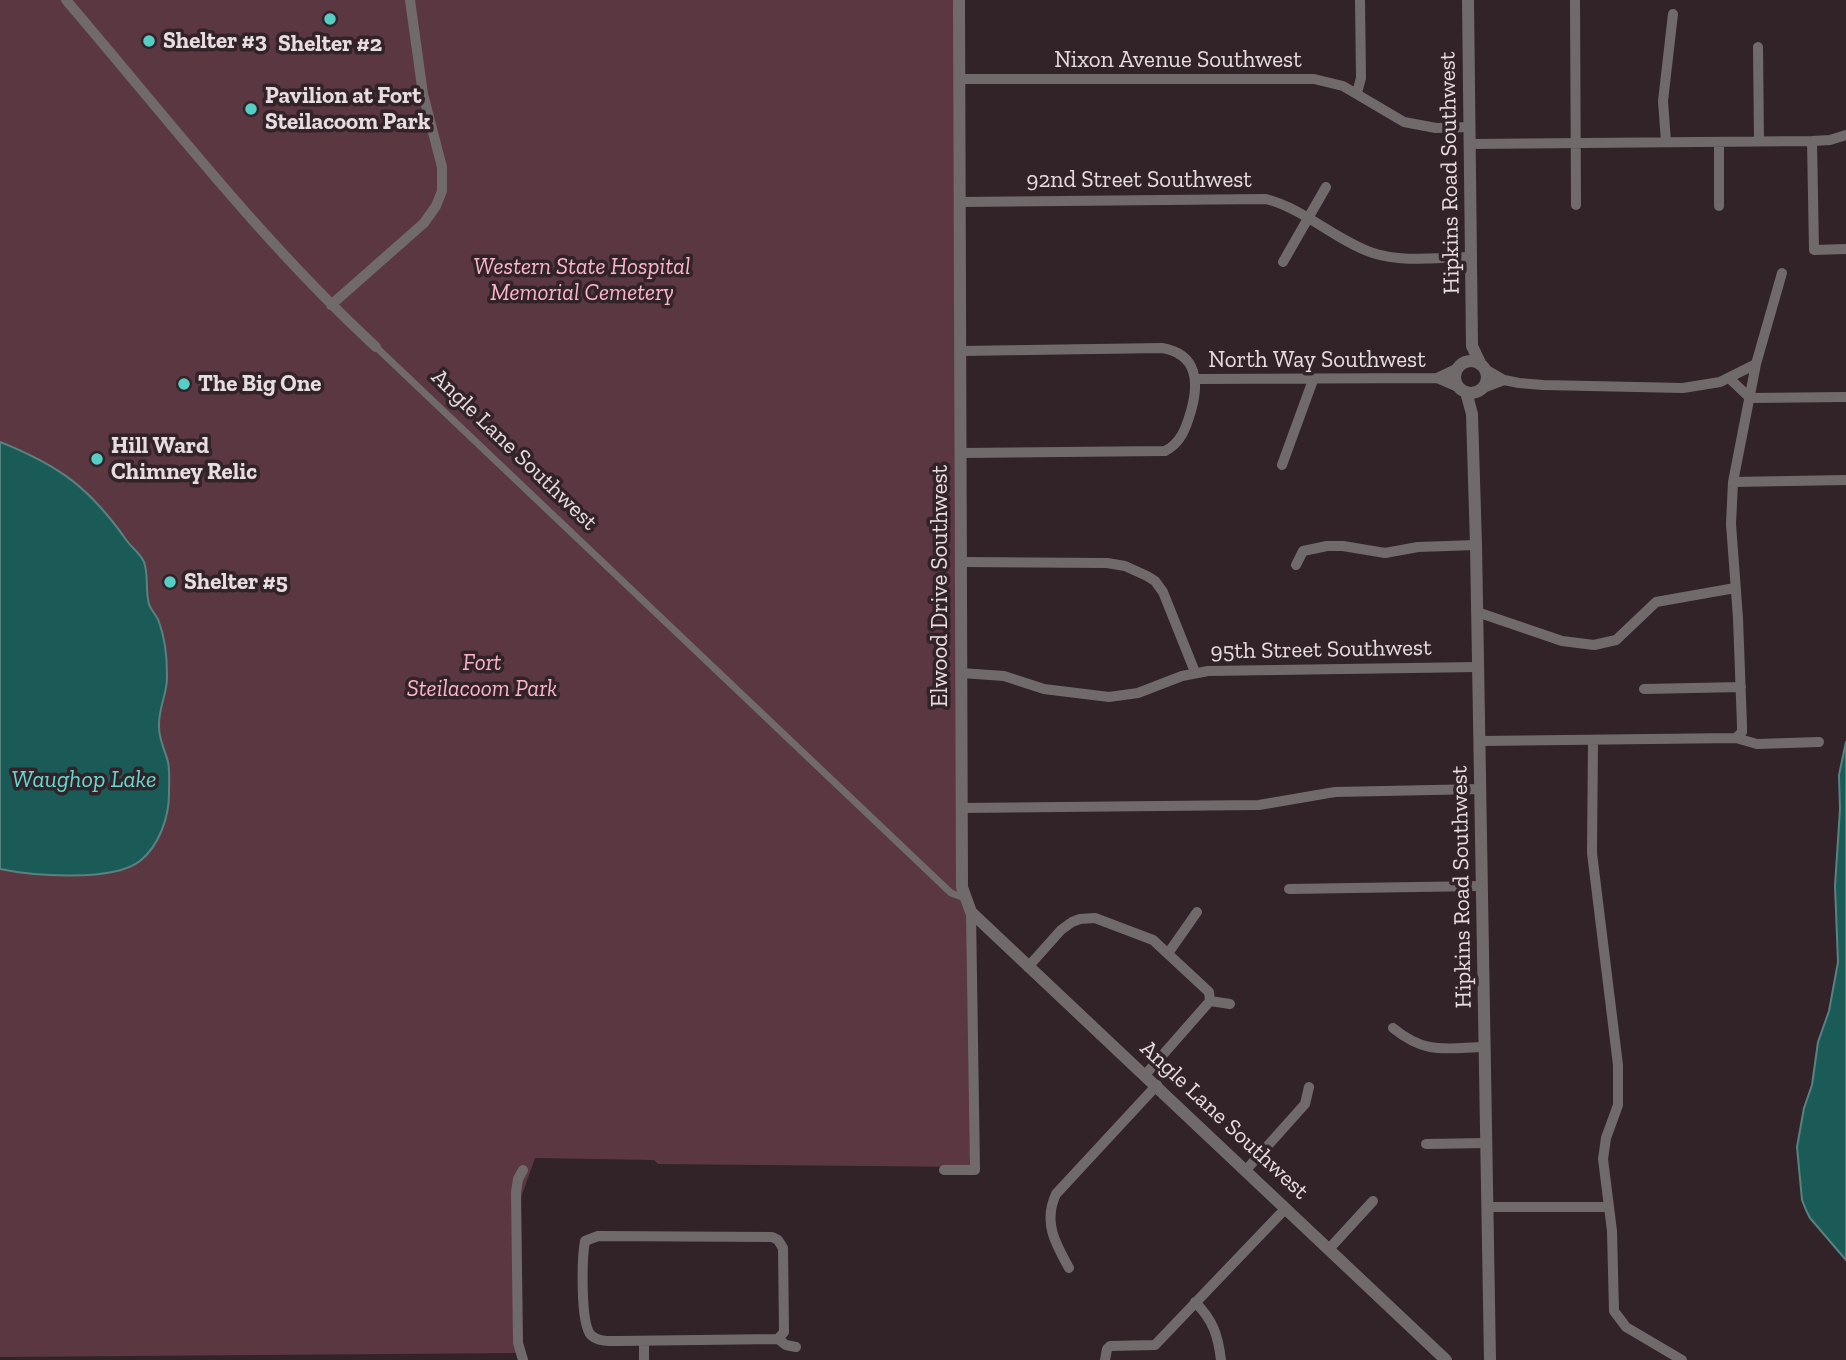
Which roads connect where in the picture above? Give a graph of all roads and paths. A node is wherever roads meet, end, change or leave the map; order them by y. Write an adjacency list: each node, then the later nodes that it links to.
1 (66, 0): 28 (street, Angle Lane Southwest)
2 (410, 0): 28 (street)
3 (959, 0): 9 (street, Elwood Drive Southwest)
4 (1360, 0): 10 (street)
5 (1468, 0): 11 (street, Hipkins Road Southwest)
6 (1575, 0): 15 (street)
7 (1673, 14): 16 (street)
8 (1758, 47): 13 (street)
9 (959, 79): 10 (street, Nixon Avenue Southwest); 20 (street, Elwood Drive Southwest)
10 (1357, 93): 11 (street, Nixon Avenue Southwest)
11 (1470, 127): 18 (street, Hipkins Road Southwest)
12 (1845, 136): 14 (street)
13 (1759, 141): 14 (street); 17 (street)
14 (1812, 141): 24 (street)
15 (1576, 142): 16 (street); 18 (street); 21 (street)
16 (1666, 142): 17 (street)
17 (1719, 142): 22 (street)
18 (1470, 144): 25 (street, Hipkins Road Southwest)
19 (1326, 187): 23 (street)
20 (960, 202): 23 (street, 92nd Street Southwest); 31 (street, Elwood Drive Southwest)
21 (1576, 205)
22 (1719, 206)
23 (1309, 218): 25 (street, 92nd Street Southwest); 26 (street)
24 (1846, 249)
25 (1472, 257): 29 (street, Hipkins Road Southwest)
26 (1283, 262)
27 (1782, 273): 32 (street)
28 (331, 305): 30 (street, Angle Lane Southwest)
29 (1472, 346): 33 (street, Hipkins Road Southwest); 34 (street, Hipkins Road Southwest)
30 (376, 347): 65 (street, Angle Lane Southwest)
31 (960, 351): 37 (street, North Way Southwest); 43 (street, Elwood Drive Southwest)
32 (1756, 364): 36 (street); 42 (street)
33 (1460, 366): 34 (street); 35 (street, North Way Southwest); 40 (street)
34 (1483, 367): 39 (street); 40 (street)
35 (1437, 378): 38 (street, North Way Southwest); 40 (street, North Way Southwest)
36 (1729, 378): 39 (street); 42 (street)
37 (1196, 379): 38 (street, North Way Southwest); 43 (street)
38 (1313, 380): 44 (street)
39 (1504, 380): 40 (street)
40 (1472, 390): 47 (street, Hipkins Road Southwest)
41 (1846, 397): 42 (street)
42 (1750, 398): 46 (street)
43 (961, 453): 48 (street, Elwood Drive Southwest)
44 (1282, 465)
45 (1846, 480): 46 (street)
46 (1734, 482): 50 (street)
47 (1476, 545): 49 (street); 51 (street, Hipkins Road Southwest)
48 (962, 562): 53 (street); 54 (street, Elwood Drive Southwest)
49 (1296, 565)
50 (1735, 587): 51 (street); 55 (street)
51 (1477, 612): 52 (street, Hipkins Road Southwest)
52 (1478, 667): 53 (street, 95th Street Southwest); 58 (street, Hipkins Road Southwest)
53 (1195, 672): 54 (street, 95th Street Southwest)
54 (961, 673): 62 (street, Elwood Drive Southwest)
55 (1741, 687): 56 (street); 57 (street)
56 (1644, 689)
57 (1735, 738): 59 (street); 60 (street)
58 (1480, 741): 59 (street); 61 (street, Hipkins Road Southwest)
59 (1593, 741): 84 (street)
60 (1819, 742)
61 (1481, 789): 62 (street); 63 (street, Hipkins Road Southwest)
62 (962, 808): 65 (street, Elwood Drive Southwest)
63 (1480, 886): 64 (street); 73 (street, Hipkins Road Southwest)
64 (1289, 888)
65 (965, 898): 66 (street, Elwood Drive Southwest)
66 (971, 912): 69 (street, Angle Lane Southwest); 80 (street, Elwood Drive Southwest)
67 (1198, 912): 68 (street)
68 (1169, 952): 69 (street); 70 (street)
69 (1028, 967): 74 (street, Angle Lane Southwest)
70 (1210, 1001): 71 (street); 74 (street)
71 (1230, 1004)
72 (1393, 1028): 73 (street)
73 (1485, 1047): 77 (street, Hipkins Road Southwest)
74 (1145, 1075): 75 (street, Angle Lane Southwest)
75 (1157, 1085): 81 (street, Angle Lane Southwest); 87 (street)
76 (1309, 1087): 81 (street)
77 (1487, 1143): 78 (street); 83 (street, Hipkins Road Southwest)
78 (1426, 1144)
79 (523, 1170): 93 (street)
80 (944, 1170)
81 (1246, 1170): 85 (street, Angle Lane Southwest)
82 (1373, 1201): 86 (street)
83 (1488, 1207): 84 (street); 97 (street, Hipkins Road Southwest)
84 (1609, 1207): 98 (street)
85 (1286, 1208): 86 (street, Angle Lane Southwest); 88 (street)
86 (1329, 1248): 96 (street, Angle Lane Southwest)
87 (1069, 1268)
88 (1195, 1302): 92 (street); 95 (street)
89 (778, 1339): 90 (street); 90 (street); 91 (street)
90 (644, 1341): 94 (street)
91 (796, 1347)
92 (1106, 1355)
93 (523, 1360)
94 (644, 1360)
95 (1221, 1360)
96 (1446, 1360)
97 (1490, 1360)
98 (1682, 1360)

